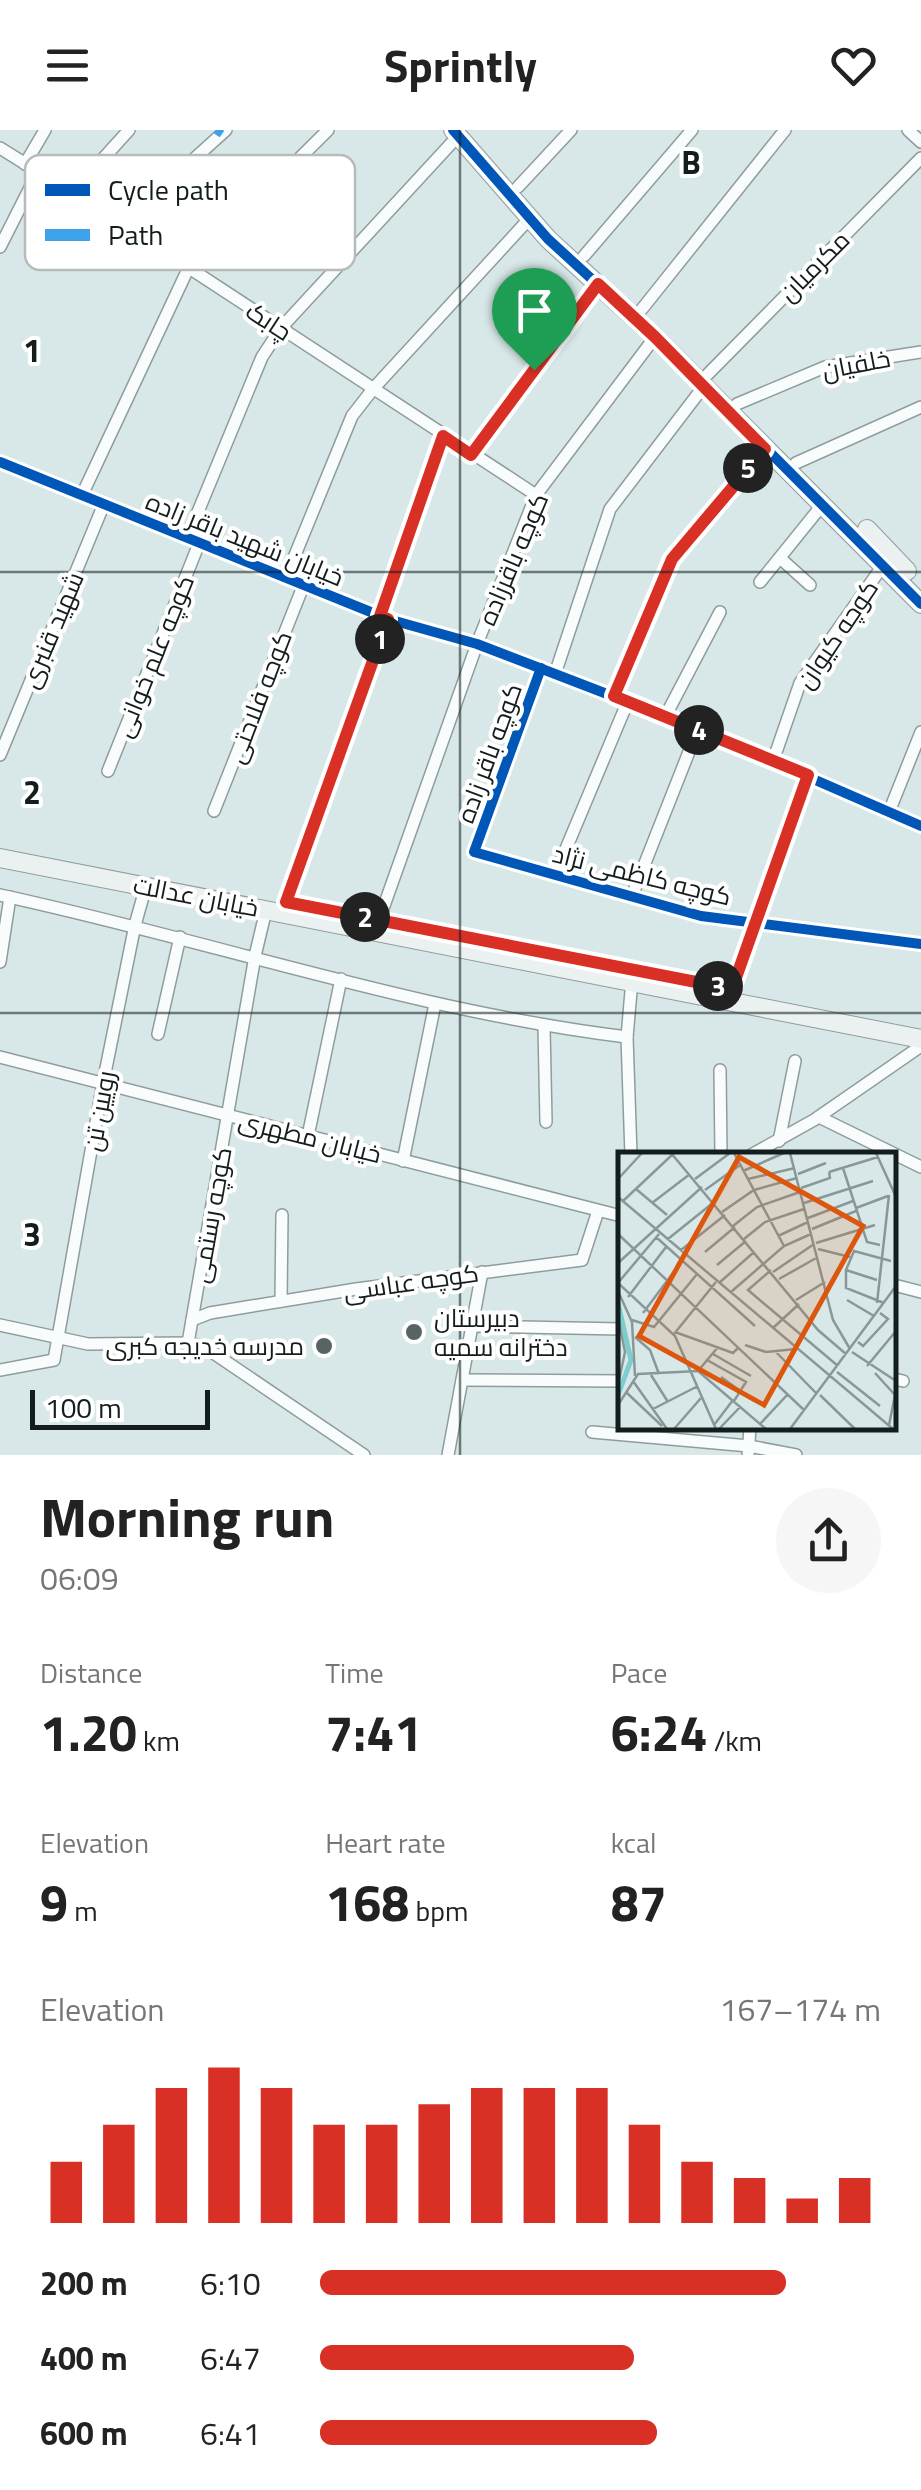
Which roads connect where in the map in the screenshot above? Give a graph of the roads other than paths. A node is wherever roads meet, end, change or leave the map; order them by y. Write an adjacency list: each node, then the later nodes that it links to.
1 (44, 130): 12 (street)
2 (128, 130): 13 (street)
3 (328, 130): 15 (street)
4 (571, 130): 18 (street)
5 (692, 130): 23 (street)
6 (785, 130): 28 (street)
7 (908, 130): 10 (street)
8 (222, 131): 14 (street)
9 (460, 132): 18 (main road); 20 (main road); 22 (street, کوچه علم خوانی)
10 (921, 142)
11 (0, 148): 17 (street, چابک)
12 (30, 155)
13 (106, 155)
14 (196, 155)
15 (303, 155)
16 (921, 158): 32 (street, مکرمیان)
17 (25, 164)
18 (518, 187): 23 (main road)
19 (25, 198): 21 (street)
20 (530, 218): 27 (main road); 33 (street)
21 (0, 247)
22 (355, 248)
23 (584, 256): 28 (main road)
24 (188, 270): 41 (street)
25 (190, 270): 29 (street, چابک)
26 (335, 270): 29 (street, کوچه علم خوانی)
27 (598, 284): 30 (main road); 38 (street)
28 (642, 309): 32 (main road)
29 (282, 328): 33 (street, چابک); 45 (street, کوچه علم خوانی)
30 (655, 337): 32 (main road); 42 (street, کوچه باقرزاده)
31 (921, 352): 34 (street, خلفیان)
32 (706, 380): 34 (main road); 37 (main road); 58 (street, مکرمیان)
33 (373, 389): 36 (street, چابک); 48 (street)
34 (737, 404): 39 (main road)
35 (921, 407): 39 (street)
36 (443, 436): 38 (street, چابک); 55 (street)
37 (765, 449): 44 (main road); 59 (street)
38 (471, 455): 42 (street, چابک)
39 (796, 463): 52 (main road)
40 (2, 468): 41 (street, خیابان شهید باقر زاده)
41 (82, 495): 43 (street, خیابان شهید باقر زاده)
42 (536, 495): 56 (street, کوچه باقرزاده)
43 (104, 504): 45 (street, خیابان شهید باقر زاده); 64 (street, شهید قنبری)
44 (823, 504): 46 (street); 47 (main road)
45 (194, 539): 48 (street, خیابان شهید باقر زاده); 66 (street, کوچه علم خوانی)
46 (780, 558): 49 (street); 51 (street)
47 (884, 564): 53 (main road); 65 (street, کوچه کیوان)
48 (286, 577): 50 (street, خیابان شهید باقر زاده)
49 (760, 582)
50 (304, 584): 55 (street, خیابان شهید باقر زاده); 68 (street, کوچه فلاحتی)
51 (810, 585)
52 (921, 587)
53 (921, 604)
54 (720, 612): 61 (street)
55 (384, 618): 56 (street, خیابان شهید باقر زاده); 78 (street)
56 (476, 644): 57 (street, خیابان شهید باقر زاده); 80 (street, کوچه باقرزاده)
57 (541, 668): 58 (street, خیابان شهید باقر زاده); 72 (street, کوچه باقر زاده)
58 (555, 674): 59 (street, خیابان شهید باقر زاده)
59 (614, 696): 60 (street, خیابان شهید باقر زاده)
60 (628, 701): 61 (street, خیابان شهید باقر زاده); 74 (street)
61 (665, 717): 62 (street, خیابان شهید باقر زاده)
62 (698, 729): 65 (street, خیابان شهید باقر زاده); 77 (street)
63 (921, 732): 69 (street)
64 (0, 755)
65 (773, 762): 67 (street, خیابان شهید باقر زاده)
66 (108, 771)
67 (808, 775): 69 (street, خیابان شهید باقر زاده); 81 (street)
68 (214, 811)
69 (889, 812): 70 (street, خیابان شهید باقر زاده)
70 (921, 826)
71 (0, 847): 78 (main road, خیابان عدالت)
72 (474, 852): 74 (street, کوچه کاظمی نژاد)
73 (0, 858): 75 (main road, خیابان عدالت)
74 (554, 875): 77 (street, کوچه کاظمی نژاد)
75 (146, 886): 79 (main road, خیابان عدالت); 82 (street, رویین تن)
76 (5, 896): 82 (street); 86 (street)
77 (632, 896): 81 (street, کوچه کاظمی نژاد)
78 (286, 902): 80 (main road, خیابان عدالت)
79 (266, 910): 85 (street, کوچه رستمی); 88 (main road, خیابان عدالت)
80 (379, 920): 89 (main road, خیابان عدالت)
81 (754, 921): 84 (street, کوچه کاظمی نژاد); 89 (street)
82 (135, 926): 83 (street); 100 (street, رویین تن)
83 (180, 937): 85 (street); 93 (street)
84 (921, 944)
85 (255, 956): 87 (street); 101 (street, کوچه رستمی)
86 (0, 962)
87 (341, 979): 90 (street); 104 (street)
88 (632, 980): 94 (street); 95 (main road, خیابان عدالت)
89 (732, 989): 91 (main road, خیابان عدالت)
90 (435, 1004): 92 (street); 111 (street)
91 (921, 1026)
92 (544, 1027): 94 (street); 103 (street)
93 (158, 1034)
94 (627, 1037): 106 (street)
95 (921, 1038)
96 (921, 1046): 102 (street)
97 (0, 1057): 100 (street, خیابان مطهری)
98 (794, 1061): 105 (street)
99 (720, 1070): 107 (street)
100 (103, 1083): 101 (street, خیابان مطهری); 124 (street, رویین تن)
101 (229, 1116): 104 (street, خیابان مطهری); 120 (street, کوچه رستمی)
102 (819, 1117): 105 (street); 109 (street)
103 (546, 1122)
104 (308, 1136): 111 (street, خیابان مطهری)
105 (779, 1142): 108 (street)
106 (630, 1152)
107 (721, 1152)
108 (757, 1152)
109 (890, 1152)
110 (896, 1155): 112 (street)
111 (403, 1161): 113 (street, خیابان مطهری)
112 (921, 1167)
113 (598, 1211): 114 (street, خیابان مطهری); 116 (street, کوچه عباسی)
114 (618, 1211)
115 (282, 1214): 119 (street)
116 (482, 1272): 119 (street, کوچه عباسی); 122 (street)
117 (896, 1286): 118 (street)
118 (921, 1292)
119 (281, 1301): 120 (street, کوچه عباسی)
120 (192, 1320): 125 (street, کوچه رستمی)
121 (0, 1325): 124 (street)
122 (472, 1326): 123 (street); 127 (street)
123 (618, 1329)
124 (58, 1337): 125 (street); 126 (street)
125 (188, 1342): 131 (street)
126 (0, 1370)
127 (462, 1380): 128 (street); 132 (street)
128 (618, 1381)
129 (592, 1432): 130 (street)
130 (748, 1450): 133 (street)
131 (364, 1455)
132 (448, 1455)
133 (796, 1455)

